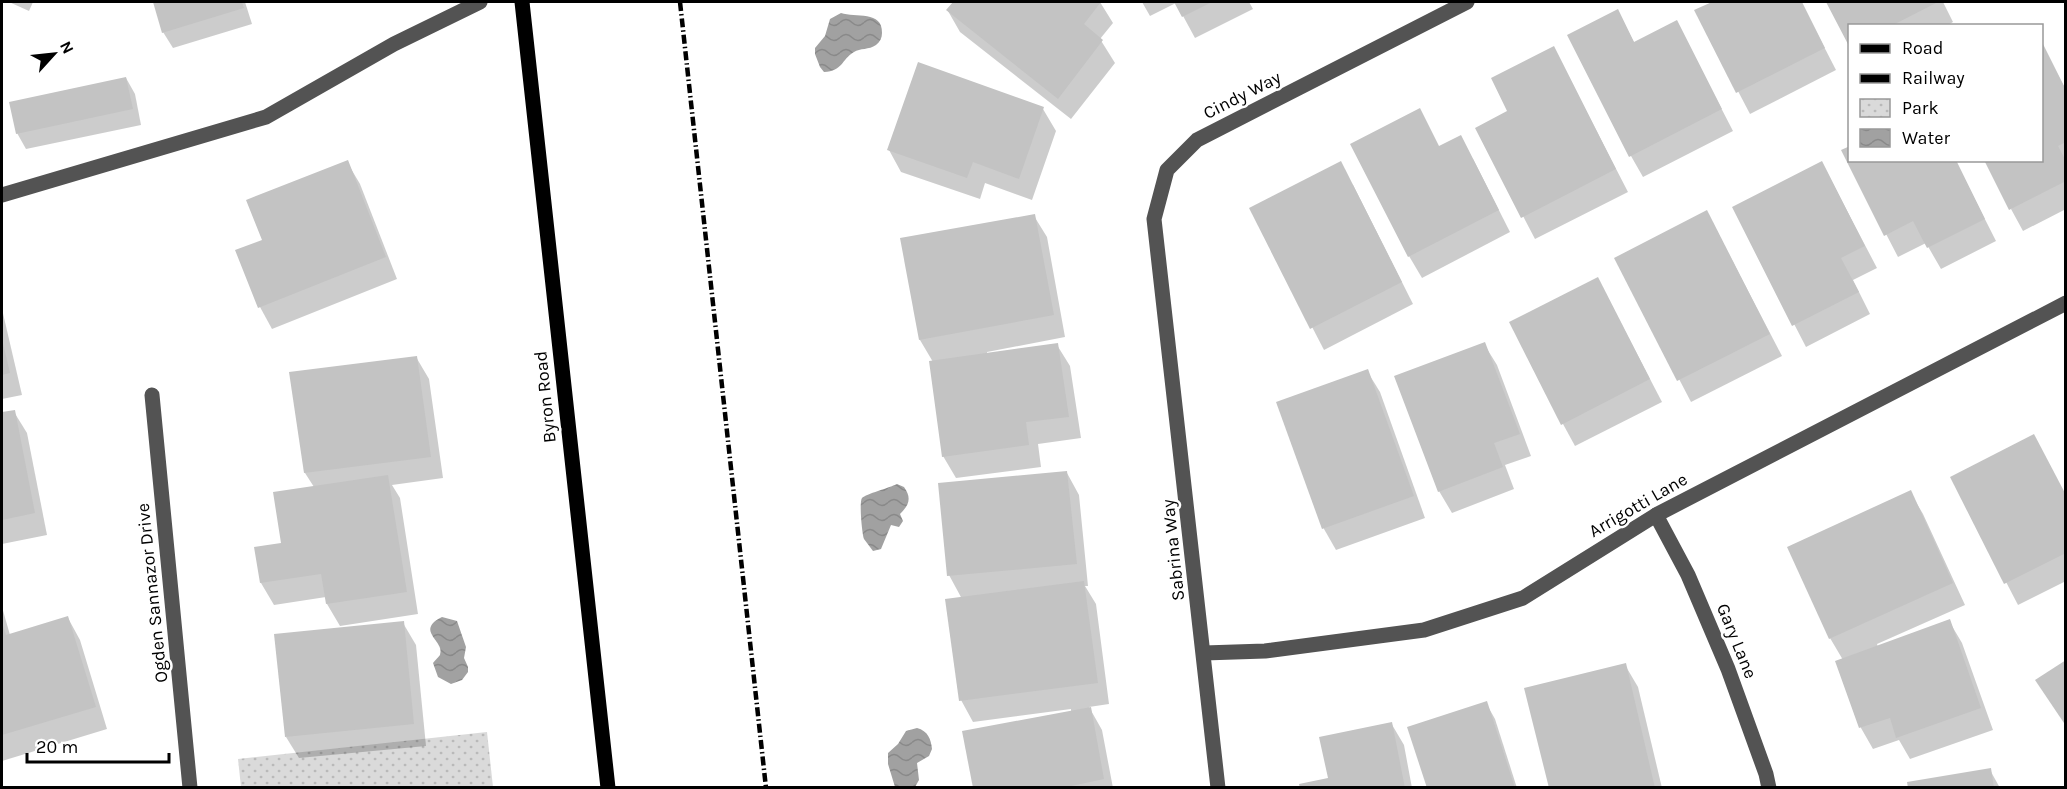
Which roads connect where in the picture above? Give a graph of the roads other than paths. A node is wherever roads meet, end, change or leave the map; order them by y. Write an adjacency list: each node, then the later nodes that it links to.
1 (480, 2): 4 (street)
2 (522, 2): 11 (main road, Byron Road)
3 (1467, 2): 6 (street, Cindy Way)
4 (2, 195)
5 (2066, 303): 8 (street, Arrigotti Lane)
6 (1165, 309): 9 (street, Sabrina Way)
7 (152, 395): 10 (street, Ogden Sannazor Drive)
8 (1656, 515): 9 (street, Arrigotti Lane); 13 (street, Gary Lane)
9 (1204, 653): 12 (street, Sabrina Way)
10 (190, 788)
11 (608, 788)
12 (1218, 788)
13 (1769, 788)

